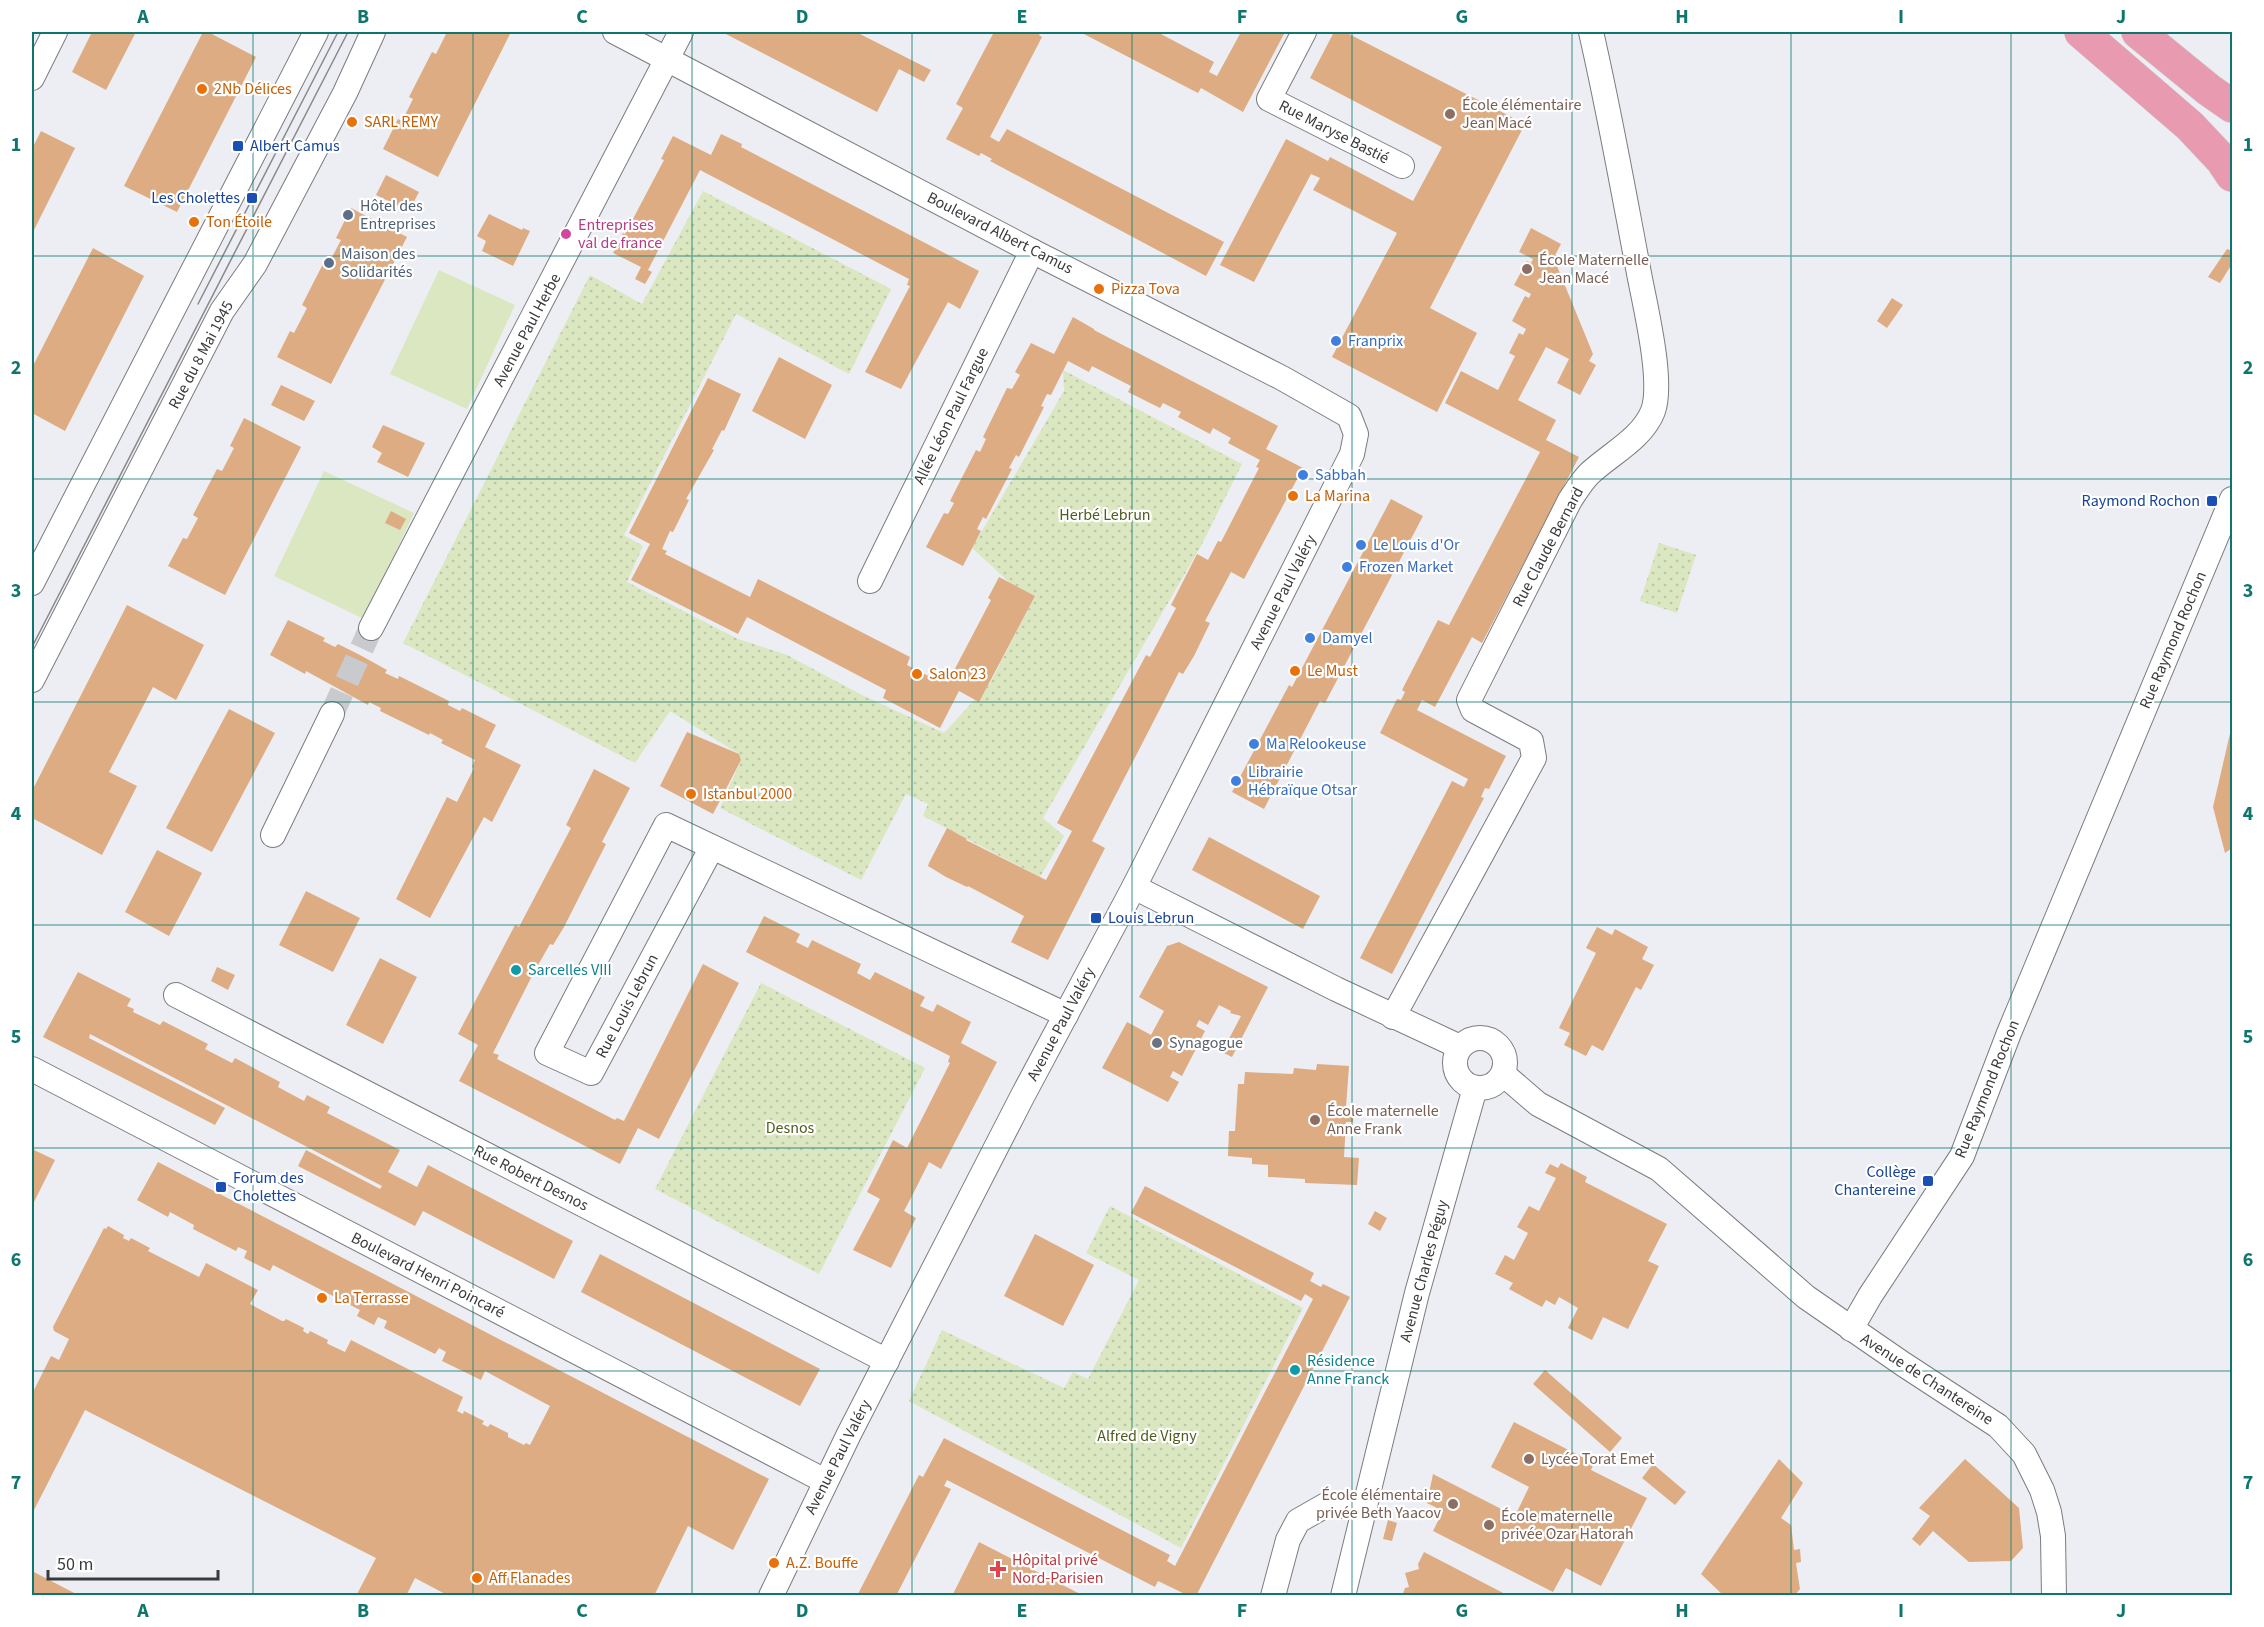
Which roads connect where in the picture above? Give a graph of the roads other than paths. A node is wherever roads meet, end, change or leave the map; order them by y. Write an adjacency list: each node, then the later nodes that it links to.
1 (55, 32): 11 (street)
2 (316, 32): 19 (street)
3 (373, 32): 21 (street, Rue du 8 Mai 1945)
4 (615, 32): 10 (street, Boulevard Albert Camus)
5 (681, 32): 10 (street, Avenue Paul Herbe)
6 (1304, 32): 13 (street, Rue Maryse Bastié)
7 (1591, 32): 28 (street, Rue Claude Bernard)
8 (2081, 32): 14 (main road)
9 (2138, 32): 12 (main road)
10 (667, 60): 15 (street, Boulevard Albert Camus); 20 (street, Avenue Paul Herbe)
11 (32, 78)
12 (2232, 105)
13 (1402, 166)
14 (2232, 175)
15 (1032, 251): 16 (street, Boulevard Albert Camus); 18 (street, Allée Léon Paul Fargue)
16 (1352, 454): 25 (street, Avenue Paul Valéry)
17 (2232, 499): 33 (street, Rue Raymond Rochon)
18 (870, 581)
19 (32, 582)
20 (371, 628)
21 (32, 680)
22 (332, 714): 23 (street)
23 (273, 835)
24 (712, 847): 24 (street, Rue Louis Lebrun); 27 (street, Rue Louis Lebrun)
25 (1134, 887): 27 (street, Avenue Paul Valéry); 28 (street)
26 (176, 995): 34 (street, Rue Robert Desnos)
27 (1066, 1015): 34 (street, Avenue Paul Valéry)
28 (1393, 1017): 29 (street)
29 (1460, 1047): 31 (street); 32 (street)
30 (32, 1070): 35 (street, Boulevard Henri Poincaré)
31 (1503, 1074): 32 (street); 33 (street)
32 (1475, 1088): 36 (street, Avenue Charles Péguy)
33 (1851, 1329): 40 (street, Avenue de Chantereine)
34 (887, 1361): 35 (street, Avenue Paul Valéry)
35 (825, 1481): 37 (street, Avenue Paul Valéry)
36 (1364, 1507): 38 (street); 39 (street, Avenue Charles Péguy)
37 (771, 1596)
38 (1273, 1596)
39 (1343, 1596)
40 (2054, 1596)

